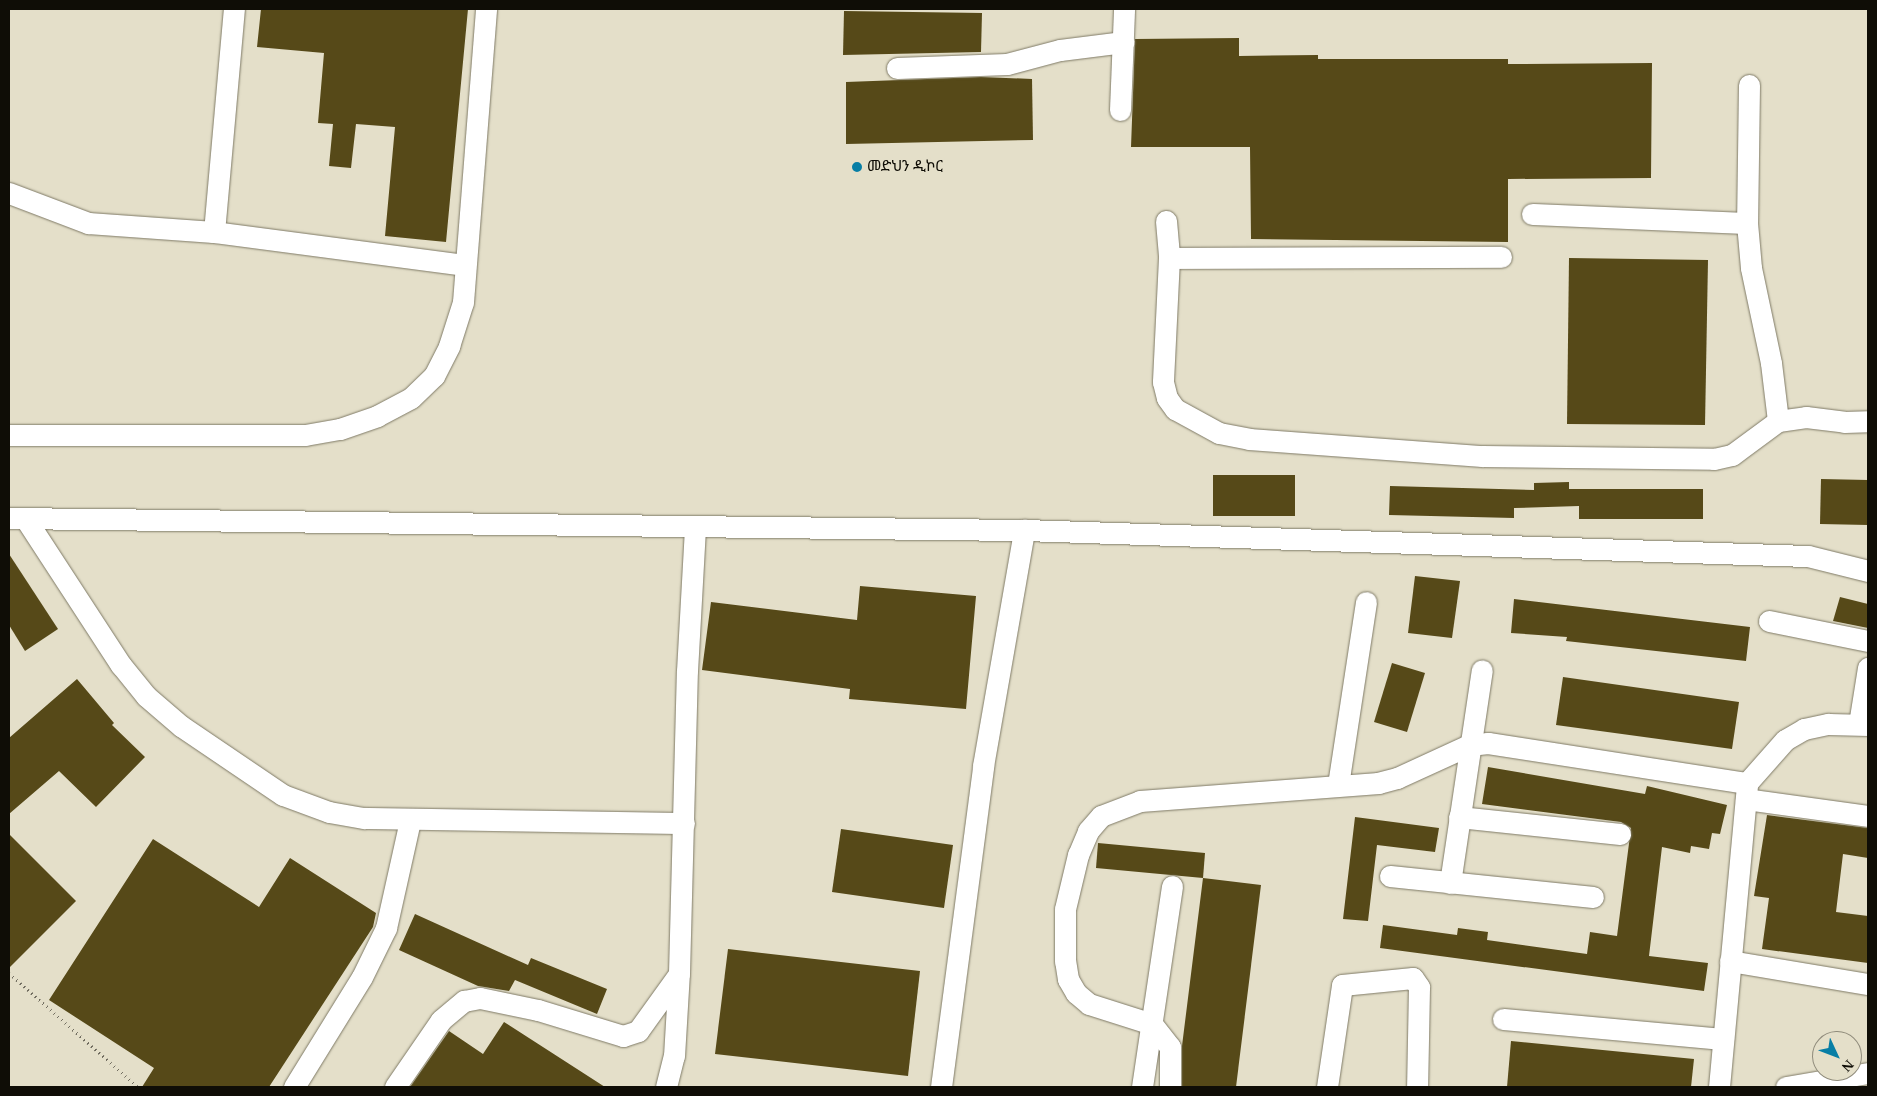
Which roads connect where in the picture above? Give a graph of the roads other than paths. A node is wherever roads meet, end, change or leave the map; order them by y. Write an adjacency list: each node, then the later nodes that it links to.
1 (234, 9): 12 (street)
2 (486, 9): 15 (street)
3 (1124, 9): 4 (street)
4 (1123, 42): 5 (street); 7 (street)
5 (897, 68)
6 (1749, 85): 11 (street)
7 (1120, 110)
8 (9, 192): 12 (street)
9 (1532, 214): 11 (street)
10 (1166, 221): 14 (street)
11 (1747, 223): 16 (street)
12 (214, 232): 15 (street)
13 (1501, 257): 14 (street)
14 (1169, 258): 16 (street)
15 (465, 265): 18 (street)
16 (1778, 421): 17 (street)
17 (1868, 421)
18 (9, 435)
19 (17, 518): 20 (street); 34 (street)
20 (695, 526): 21 (street); 35 (street)
21 (1024, 530): 22 (street); 51 (street)
22 (1868, 571)
23 (1366, 602): 30 (street)
24 (1769, 621): 25 (street)
25 (1868, 642)
26 (1868, 668): 28 (street)
27 (1482, 670): 29 (street)
28 (1863, 724): 31 (street)
29 (1468, 745): 30 (street); 31 (street); 33 (street)
30 (1338, 786): 45 (street)
31 (1746, 791): 32 (street); 41 (street)
32 (1868, 816)
33 (1459, 818): 36 (street); 38 (street)
34 (410, 821): 35 (street); 48 (street)
35 (684, 824): 42 (street)
36 (1620, 834)
37 (1390, 876): 38 (street)
38 (1450, 883): 40 (street)
39 (1172, 886): 45 (street)
40 (1592, 897)
41 (1730, 961): 43 (street); 46 (street)
42 (679, 974): 49 (street); 50 (street)
43 (1868, 984)
44 (1503, 1019): 46 (street)
45 (1152, 1024): 52 (street); 53 (street)
46 (1723, 1039): 56 (street)
47 (1868, 1074): 57 (street)
48 (294, 1087)
49 (395, 1087)
50 (666, 1087)
51 (941, 1087)
52 (1142, 1087)
53 (1170, 1087)
54 (1328, 1087): 55 (street)
55 (1417, 1087)
56 (1719, 1087)
57 (1786, 1087)

